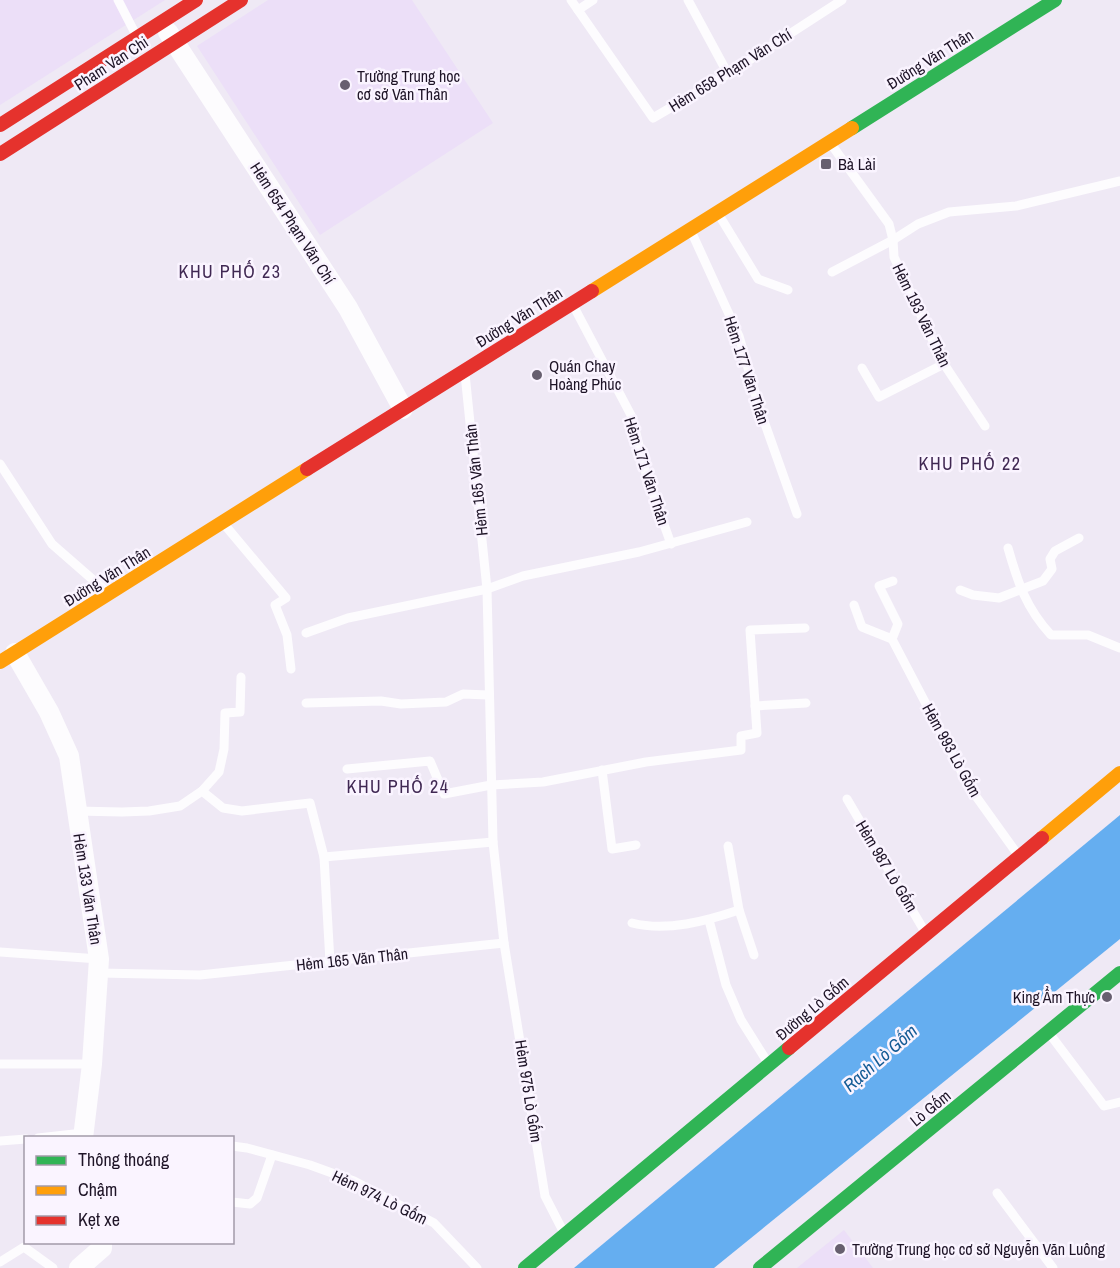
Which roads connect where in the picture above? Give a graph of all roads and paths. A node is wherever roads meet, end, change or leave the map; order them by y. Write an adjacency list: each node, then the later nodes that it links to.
1 (118, 0): 11 (lane)
2 (196, 0): 10 (street, Pham Van Chi)
3 (241, 0): 12 (street, Pham Van Chi)
4 (571, 0): 9 (lane, Hẻm 658 Phạm Văn Chí)
5 (593, 0): 9 (lane)
6 (688, 0): 14 (lane)
7 (1055, 0): 16 (street, Đường Văn Thân)
8 (838, 1): 14 (lane, Hẻm 658 Phạm Văn Chí)
9 (578, 10): 14 (lane, Hẻm 658 Phạm Văn Chí)
10 (162, 22): 11 (street, Pham Van Chi); 12 (street)
11 (138, 37): 13 (lane); 15 (street, Pham Van Chi)
12 (175, 42): 13 (street, Pham Van Chi); 28 (street, Hẻm 654 Phạm Văn Chí)
13 (150, 57): 17 (street, Pham Van Chi)
14 (728, 74)
15 (0, 125)
16 (830, 141): 19 (street, Đường Văn Thân); 21 (lane, Hẻm 193 Văn Thân)
17 (0, 154)
18 (1120, 181): 21 (lane)
19 (718, 213): 20 (street, Đường Văn Thân); 23 (lane)
20 (690, 229): 24 (street, Đường Văn Thân); 31 (lane, Hẻm 177 Văn Thân)
21 (893, 240): 22 (lane); 25 (lane, Hẻm 193 Văn Thân)
22 (832, 272)
23 (788, 290)
24 (572, 303): 27 (street, Đường Văn Thân); 35 (lane, Hẻm 171 Văn Thân)
25 (944, 363): 26 (lane); 29 (lane, Hẻm 193 Văn Thân)
26 (862, 368)
27 (465, 371): 28 (street, Đường Văn Thân); 38 (lane, Hẻm 165 Văn Thân)
28 (402, 410): 32 (street, Đường Văn Thân)
29 (985, 426)
30 (0, 464): 41 (lane)
31 (797, 514)
32 (222, 522): 41 (street, Đường Văn Thân); 48 (lane)
33 (747, 522): 35 (lane, Hẻm 171 Văn Thân)
34 (1079, 538): 39 (lane)
35 (671, 544): 38 (lane, Hẻm 171 Văn Thân)
36 (1008, 548): 39 (lane)
37 (893, 581): 45 (lane)
38 (487, 589): 44 (lane); 50 (lane, Hẻm 165 Văn Thân)
39 (1019, 589): 40 (lane); 46 (lane)
40 (960, 590)
41 (110, 595): 47 (street, Đường Văn Thân)
42 (854, 605): 45 (lane)
43 (805, 628): 53 (lane)
44 (306, 633)
45 (892, 639): 65 (lane, Hẻm 993 Lò Gốm)
46 (1120, 648)
47 (7, 658): 60 (street, Hẻm 133 Văn Thân)
48 (291, 669)
49 (241, 677): 58 (lane)
50 (488, 695): 51 (lane); 57 (lane, Hẻm 165 Văn Thân)
51 (306, 703)
52 (806, 703): 53 (lane)
53 (755, 706): 55 (lane)
54 (348, 769): 57 (lane)
55 (602, 770): 57 (lane); 62 (lane)
56 (1120, 772): 65 (street, Đường Lò Gốm)
57 (491, 784): 61 (lane, Hẻm 165 Văn Thân)
58 (202, 791): 60 (lane); 64 (lane)
59 (847, 799): 69 (lane, Hẻm 987 Lò Gốm)
60 (76, 811): 74 (street, Hẻm 133 Văn Thân)
61 (493, 842): 64 (lane); 70 (lane, Hẻm 165 Văn Thân)
62 (636, 845)
63 (728, 846): 66 (lane)
64 (324, 857): 73 (lane)
65 (1019, 857): 69 (street, Đường Lò Gốm)
66 (739, 910): 67 (lane); 72 (lane)
67 (709, 920): 68 (lane); 79 (lane)
68 (632, 923)
69 (927, 934): 79 (street, Đường Lò Gốm)
70 (504, 943): 73 (lane, Hẻm 165 Văn Thân); 89 (lane, Hẻm 975 Lò Gốm)
71 (0, 952): 74 (lane, Hẻm 165 Văn Thân)
72 (754, 955)
73 (330, 962): 74 (lane, Hẻm 165 Văn Thân)
74 (99, 966): 78 (street, Hẻm 133 Văn Thân)
75 (1120, 973): 76 (street, Lò Gốm)
76 (1049, 1033): 80 (lane); 96 (street, Lò Gốm)
77 (0, 1064): 78 (lane)
78 (92, 1064): 81 (street, Hẻm 133 Văn Thân)
79 (769, 1065): 89 (street, Đường Lò Gốm)
80 (1120, 1102)
81 (83, 1135): 82 (lane)
82 (60, 1136)
83 (24, 1139): 84 (lane)
84 (0, 1141)
85 (234, 1146): 86 (lane, Hẻm 974 Lò Gốm)
86 (272, 1155): 88 (lane); 94 (lane, Hẻm 974 Lò Gốm)
87 (997, 1193): 97 (lane)
88 (234, 1202)
89 (565, 1235): 95 (street, Đường Lò Gốm)
90 (102, 1244): 93 (street)
91 (0, 1262): 92 (lane)
92 (53, 1268)
93 (79, 1268)
94 (477, 1268)
95 (525, 1268)
96 (760, 1268)
97 (1053, 1268)

